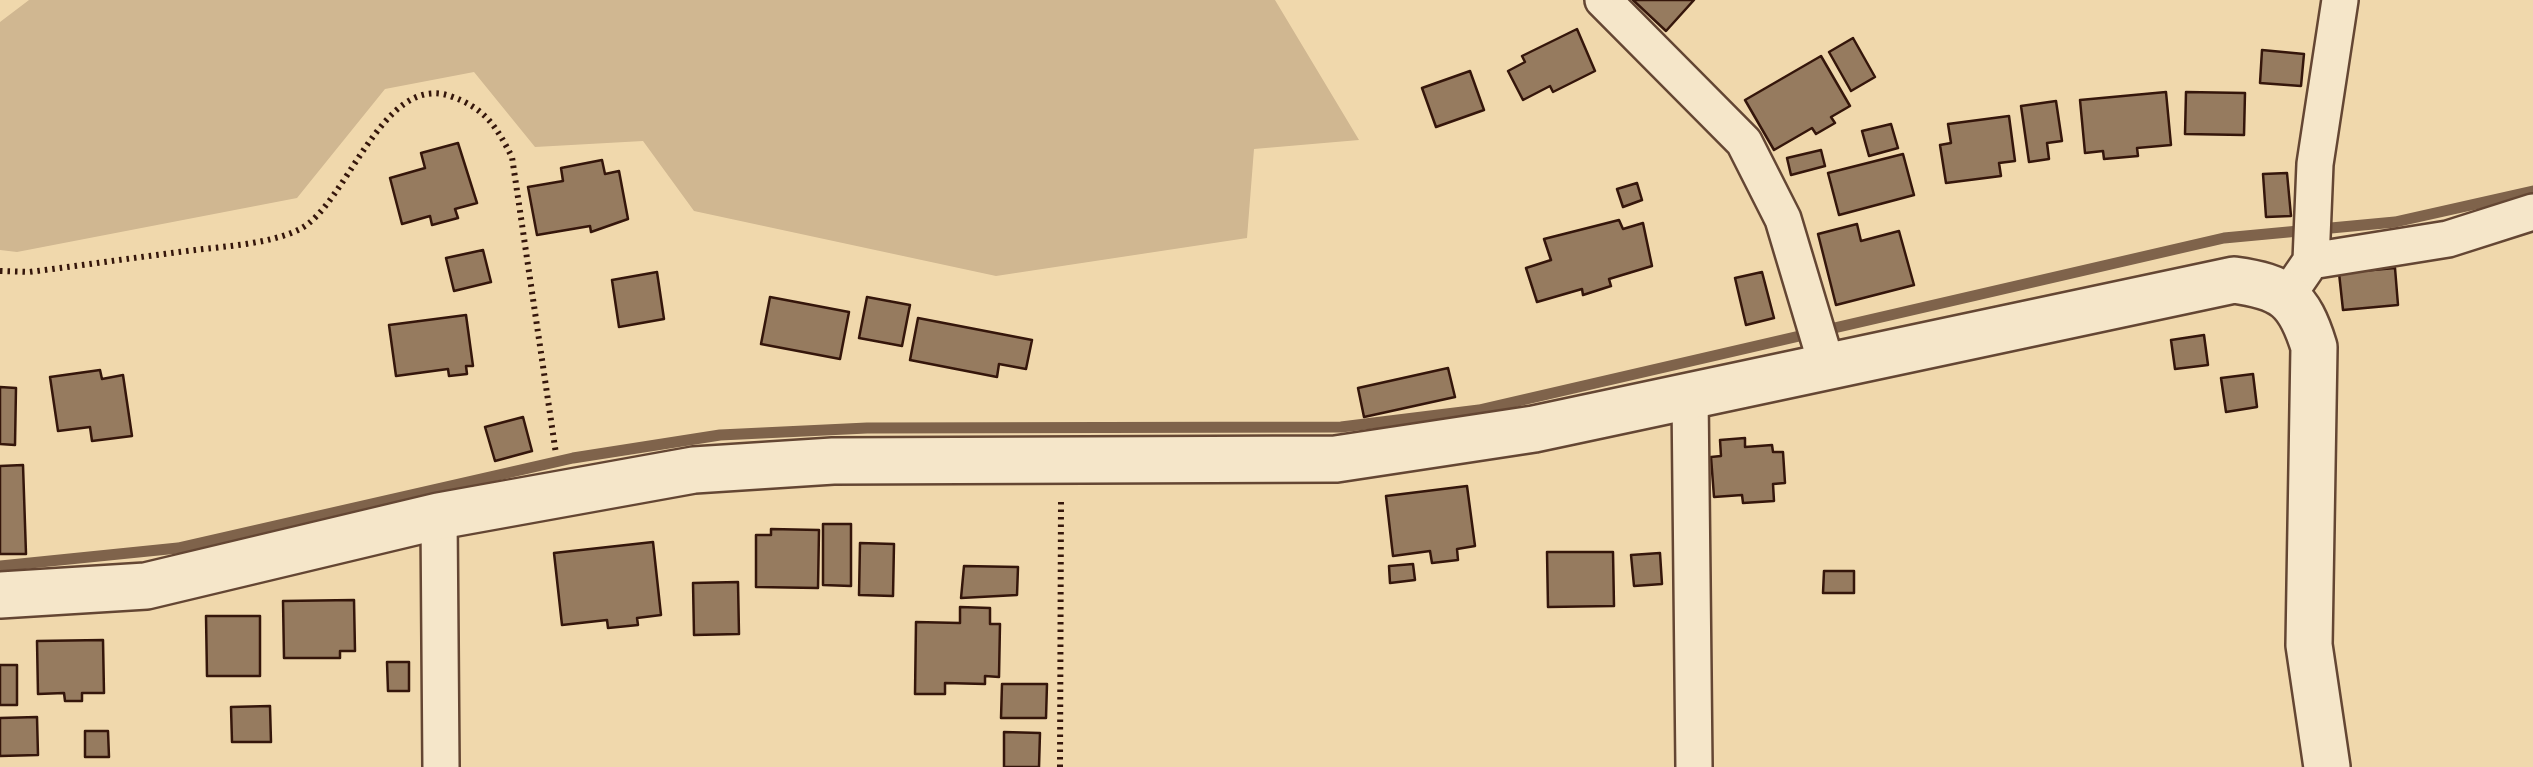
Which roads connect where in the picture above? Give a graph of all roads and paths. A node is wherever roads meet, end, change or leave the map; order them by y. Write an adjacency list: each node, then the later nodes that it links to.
1 (1603, 0): 6 (street)
2 (2340, 0): 5 (street)
3 (2533, 212): 5 (street)
4 (0, 271): 9 (path)
5 (2299, 278): 6 (street); 15 (street)
6 (1826, 366): 7 (street)
7 (1690, 394): 8 (street); 14 (street)
8 (1061, 461): 9 (street); 13 (path)
9 (561, 494): 10 (street)
10 (439, 516): 11 (street); 12 (street)
11 (0, 595)
12 (441, 767)
13 (1060, 767)
14 (1694, 767)
15 (2327, 767)

